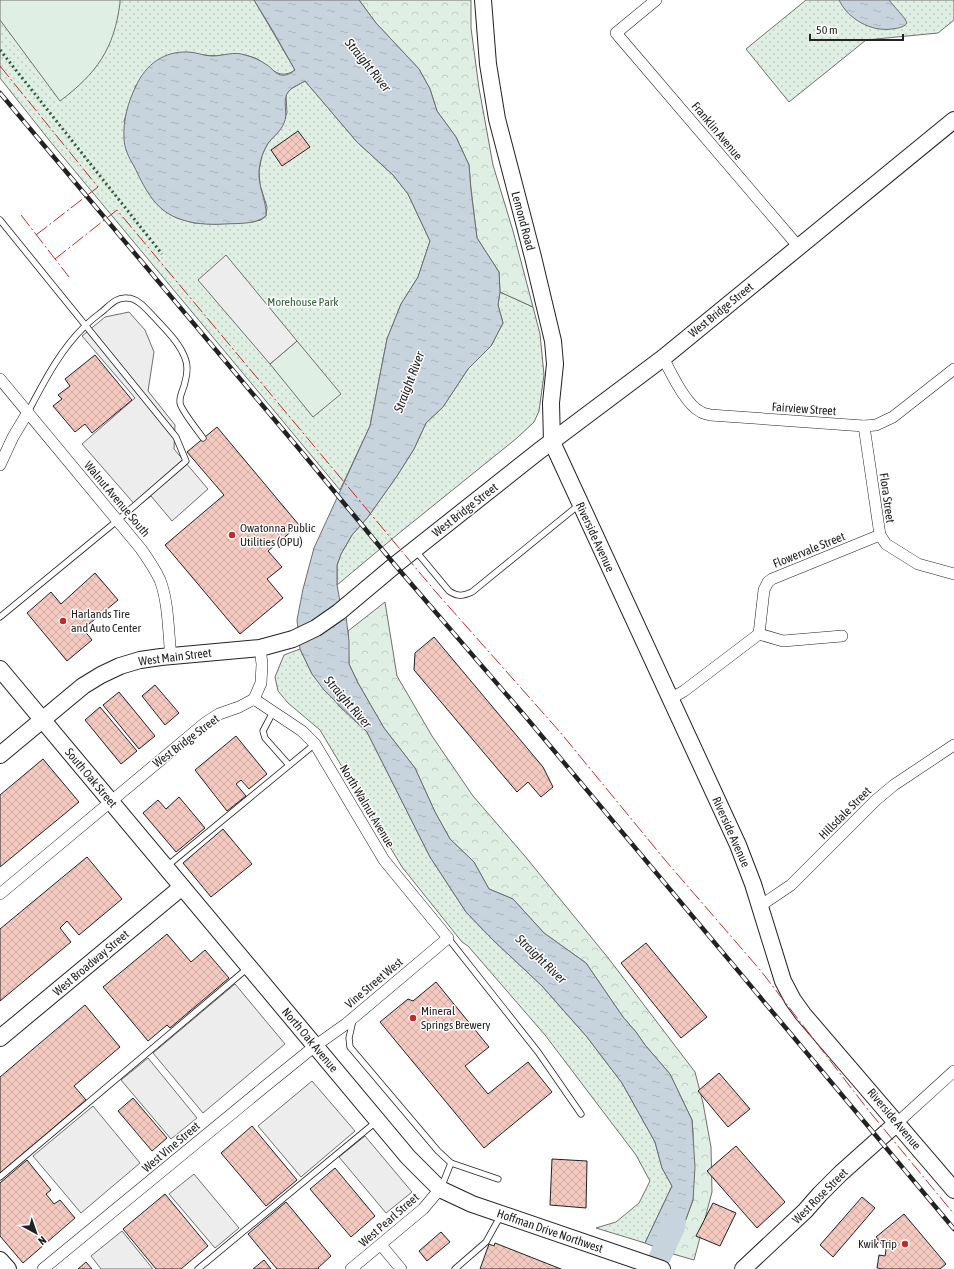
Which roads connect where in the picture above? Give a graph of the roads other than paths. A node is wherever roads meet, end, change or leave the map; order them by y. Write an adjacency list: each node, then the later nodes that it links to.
1 (483, 0): 13 (main road, Lemond Road)
2 (656, 0): 5 (street, Franklin Avenue)
3 (954, 120): 5 (main road, West Bridge Street)
4 (0, 220): 6 (lane)
5 (798, 246): 7 (main road, West Bridge Street)
6 (86, 325): 10 (lane); 12 (lane); 16 (lane)
7 (663, 358): 11 (street, Fairview Street); 13 (main road, West Bridge Street)
8 (954, 369): 11 (street, Fairview Street)
9 (0, 379): 10 (street, Walnut Avenue South)
10 (28, 412): 14 (street); 16 (street, Walnut Avenue South)
11 (864, 426): 17 (street, Flora Street)
12 (203, 438)
13 (552, 442): 15 (main road, Riverside Avenue); 18 (main road, West Bridge Street)
14 (0, 465)
15 (580, 504): 18 (lane); 27 (main road, Riverside Avenue)
16 (118, 520): 20 (lane); 24 (street, Walnut Avenue South)
17 (880, 535): 19 (street, Flora Street); 21 (street, Flowervale Street)
18 (415, 550): 23 (main road, West Bridge Street)
19 (954, 574)
20 (0, 617)
21 (759, 634): 22 (street); 27 (street)
22 (842, 636)
23 (260, 648): 24 (main road, West Main Street); 26 (street)
24 (171, 656): 29 (main road, West Main Street)
25 (0, 669): 29 (main road, South Oak Street)
26 (254, 699): 28 (street, North Walnut Avenue); 34 (street, West Bridge Street)
27 (670, 699): 38 (main road, Riverside Avenue)
28 (273, 712): 30 (street, North Walnut Avenue); 33 (lane)
29 (42, 719): 32 (main road, West Main Street); 34 (main road, South Oak Street)
30 (314, 744): 33 (lane); 39 (street, North Walnut Avenue)
31 (954, 746): 38 (street, Hillsdale Street)
32 (0, 755)
33 (288, 765): 35 (lane)
34 (110, 801): 35 (main road, South Oak Street); 37 (street, West Bridge Street)
35 (165, 867): 36 (main road, South Oak Street)
36 (182, 887): 40 (main road, North Oak Avenue); 42 (main road, West Broadway Street)
37 (0, 894)
38 (760, 906): 47 (main road, Riverside Avenue)
39 (448, 938): 41 (street, Vine Street West); 45 (lane)
40 (249, 967): 43 (main road, North Oak Avenue); 49 (lane)
41 (354, 1018): 43 (street, Vine Street West); 48 (lane)
42 (0, 1038)
43 (315, 1046): 46 (main road, North Oak Avenue); 57 (street, West Vine Street)
44 (954, 1071): 47 (street)
45 (581, 1114)
46 (377, 1121): 51 (main road, North Oak Avenue); 58 (lane)
47 (897, 1123): 52 (main road, Riverside Avenue); 63 (main road, West Rose Street)
48 (451, 1163): 50 (lane); 51 (lane)
49 (0, 1177)
50 (498, 1179)
51 (440, 1189): 53 (main road, Hoffman Drive Northwest); 54 (street, West Pearl Street)
52 (954, 1190)
53 (501, 1214): 61 (lane); 62 (main road, Hoffman Drive Northwest)
54 (380, 1245): 59 (street, West Pearl Street); 60 (street)
55 (0, 1260): 56 (main road)
56 (8, 1269)
57 (43, 1269)
58 (198, 1269)
59 (352, 1269)
60 (401, 1269)
61 (456, 1269)
62 (662, 1269)
63 (743, 1269)

